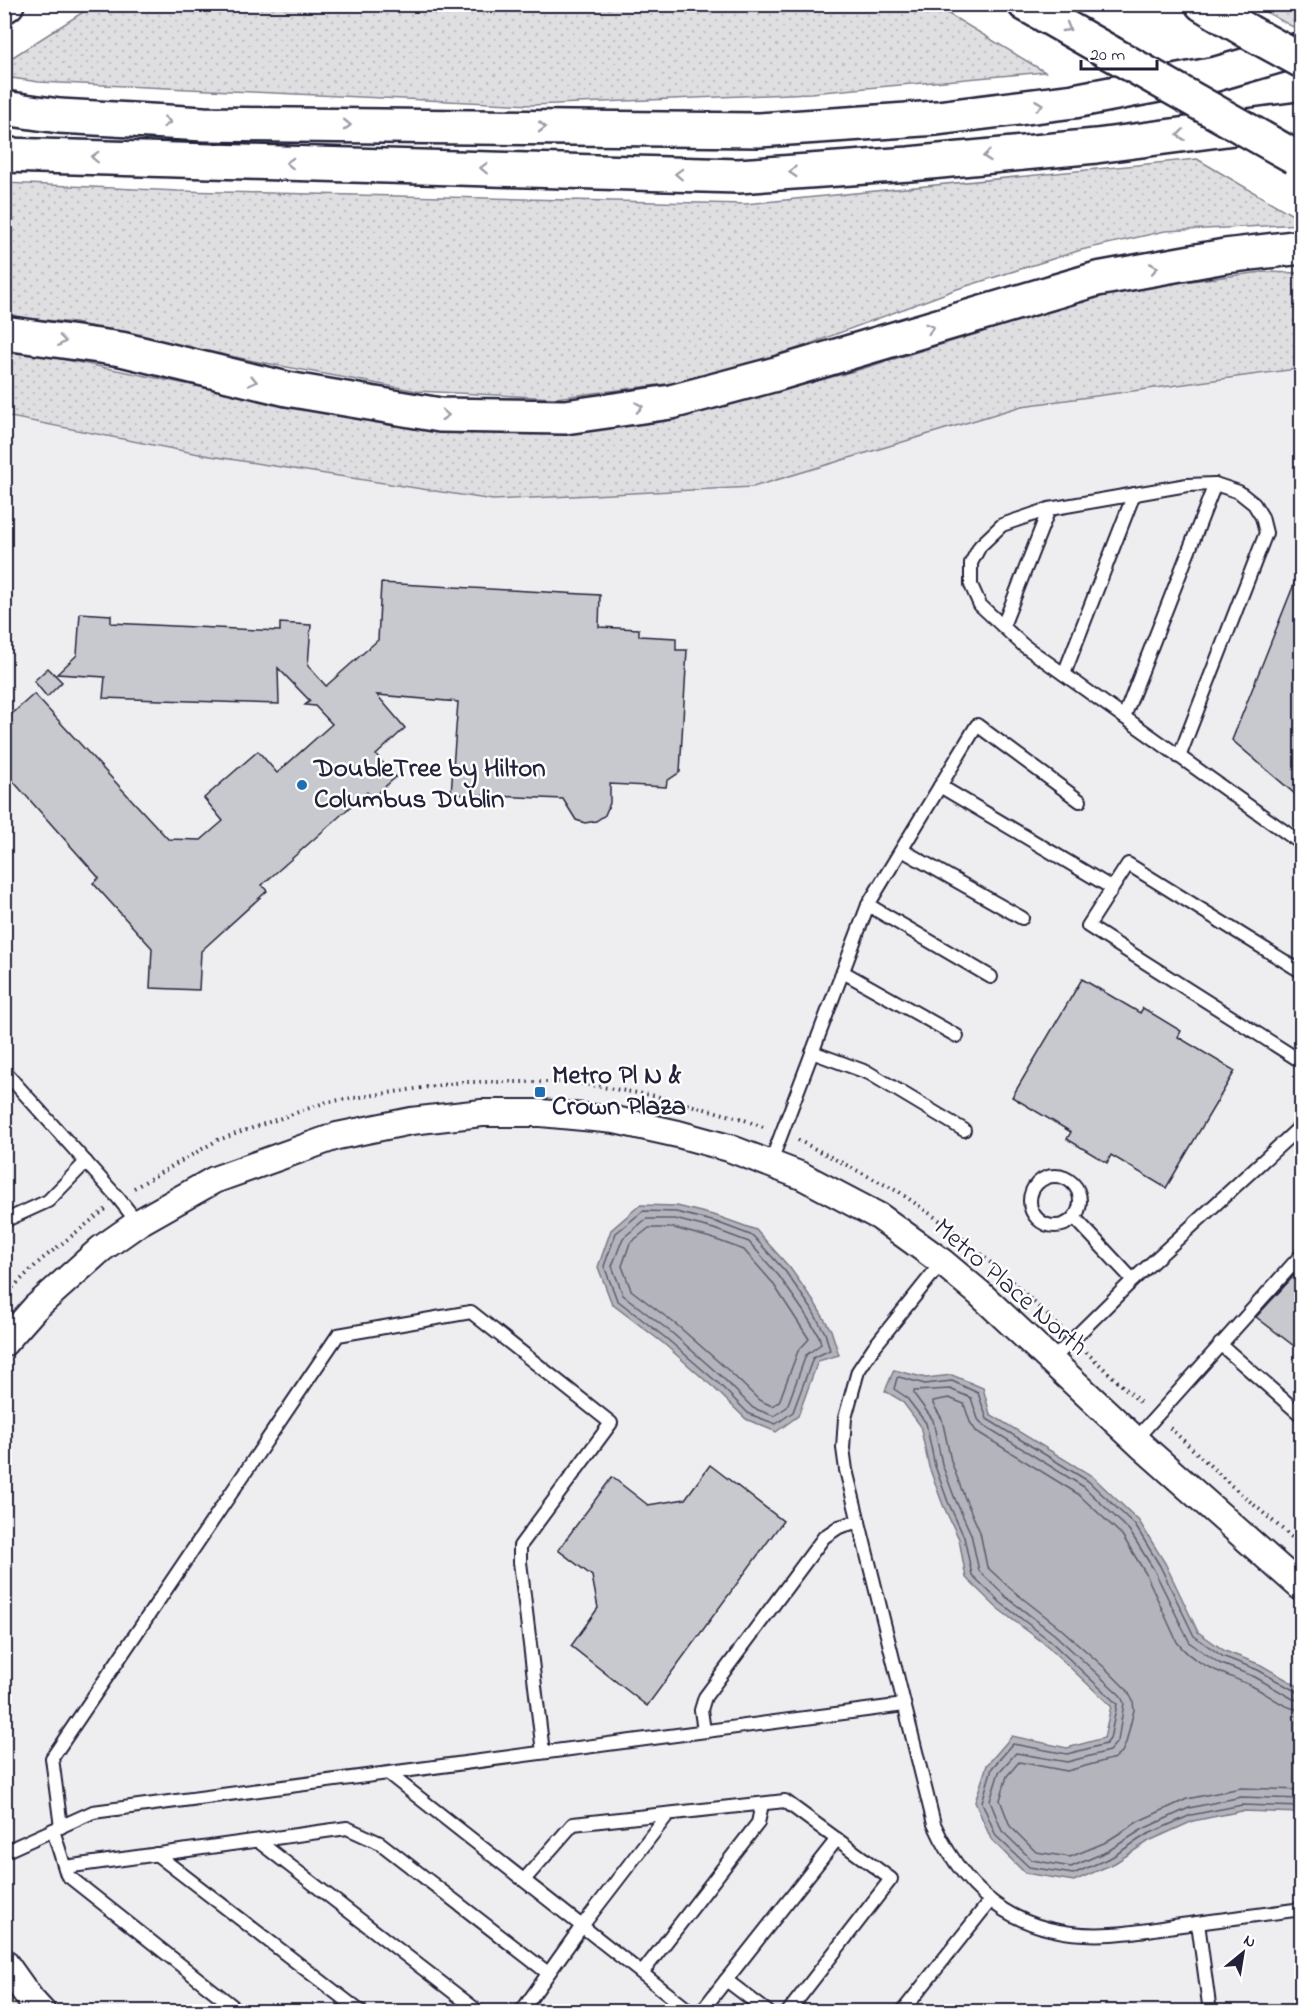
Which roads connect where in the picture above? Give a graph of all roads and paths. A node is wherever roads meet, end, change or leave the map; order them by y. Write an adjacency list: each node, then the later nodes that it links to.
1 (1025, 4): 8 (highway, one-way to 8, bridge)
2 (1202, 4): 4 (highway, bridge)
3 (1302, 49): 5 (highway, one-way to 3)
4 (1302, 61)
5 (4, 108)
6 (1302, 119): 7 (highway, one-way to 7)
7 (4, 155)
8 (1298, 159)
9 (1302, 247): 10 (highway, one-way to 9)
10 (4, 333)
11 (1215, 484): 12 (lane); 16 (lane); 17 (lane)
12 (1134, 494): 13 (lane); 15 (lane)
13 (1048, 509): 14 (lane); 14 (lane)
14 (1003, 626): 15 (lane)
15 (1064, 674): 16 (lane)
16 (1124, 717): 17 (lane)
17 (1179, 757): 20 (lane)
18 (940, 786): 19 (lane); 21 (lane); 22 (lane)
19 (1080, 801)
20 (1302, 844)
21 (902, 850): 23 (lane); 24 (lane)
22 (1112, 888): 26 (lane); 30 (lane)
23 (868, 905): 25 (lane); 27 (lane)
24 (1022, 918)
25 (843, 972): 28 (lane); 29 (lane)
26 (1302, 972)
27 (991, 977)
28 (957, 1036)
29 (812, 1052): 33 (lane); 34 (lane)
30 (1302, 1062)
31 (4, 1071): 35 (lane)
32 (1302, 1125): 43 (lane)
33 (964, 1130)
34 (781, 1134): 36 (lane); 37 (path); 45 (path)
35 (86, 1162): 37 (lane); 39 (lane)
36 (770, 1164): 40 (street, Metro Place North); 42 (street, Metro Place North)
37 (119, 1199): 40 (lane); 44 (path)
38 (1074, 1217): 38 (lane); 43 (lane)
39 (4, 1221)
40 (138, 1223): 46 (street, Metro Place North)
41 (1302, 1254): 47 (lane)
42 (942, 1262): 48 (street, Metro Place North); 52 (lane)
43 (1133, 1280): 45 (lane)
44 (4, 1296)
45 (1072, 1339): 48 (lane); 49 (path)
46 (6, 1340)
47 (1220, 1344): 49 (lane); 50 (lane)
48 (1050, 1362): 51 (street, Metro Place North)
49 (1156, 1416): 51 (lane); 53 (path)
50 (1302, 1416)
51 (1135, 1440): 54 (street, Metro Place North)
52 (859, 1521): 55 (lane); 56 (lane)
53 (1302, 1546)
54 (1302, 1588)
55 (904, 1705): 56 (lane); 68 (lane)
56 (704, 1731): 57 (lane)
57 (543, 1752): 58 (lane); 61 (lane)
58 (389, 1774): 61 (lane); 67 (lane)
59 (762, 1804): 60 (lane); 62 (lane); 74 (lane)
60 (668, 1814): 67 (lane); 71 (lane)
61 (57, 1828): 64 (lane); 66 (lane)
62 (837, 1839): 75 (lane); 85 (lane)
63 (258, 1840): 65 (lane); 73 (lane); 80 (lane)
64 (4, 1852)
65 (156, 1854): 66 (lane); 79 (lane)
66 (65, 1867): 78 (lane)
67 (524, 1880): 71 (lane)
68 (990, 1901): 70 (lane); 86 (lane)
69 (1302, 1909): 70 (lane)
70 (1198, 1923): 87 (lane)
71 (582, 1926): 73 (lane); 74 (lane)
72 (4, 1962): 77 (street)
73 (548, 1973): 81 (lane)
74 (642, 1973): 82 (lane)
75 (726, 1980): 83 (lane); 84 (lane)
76 (1302, 2004): 88 (lane)
77 (42, 2012)
78 (240, 2012)
79 (361, 2012)
80 (478, 2012)
81 (521, 2012)
82 (691, 2012)
83 (701, 2012)
84 (768, 2012)
85 (788, 2012)
86 (902, 2012)
87 (1210, 2012)
88 (1295, 2012)

